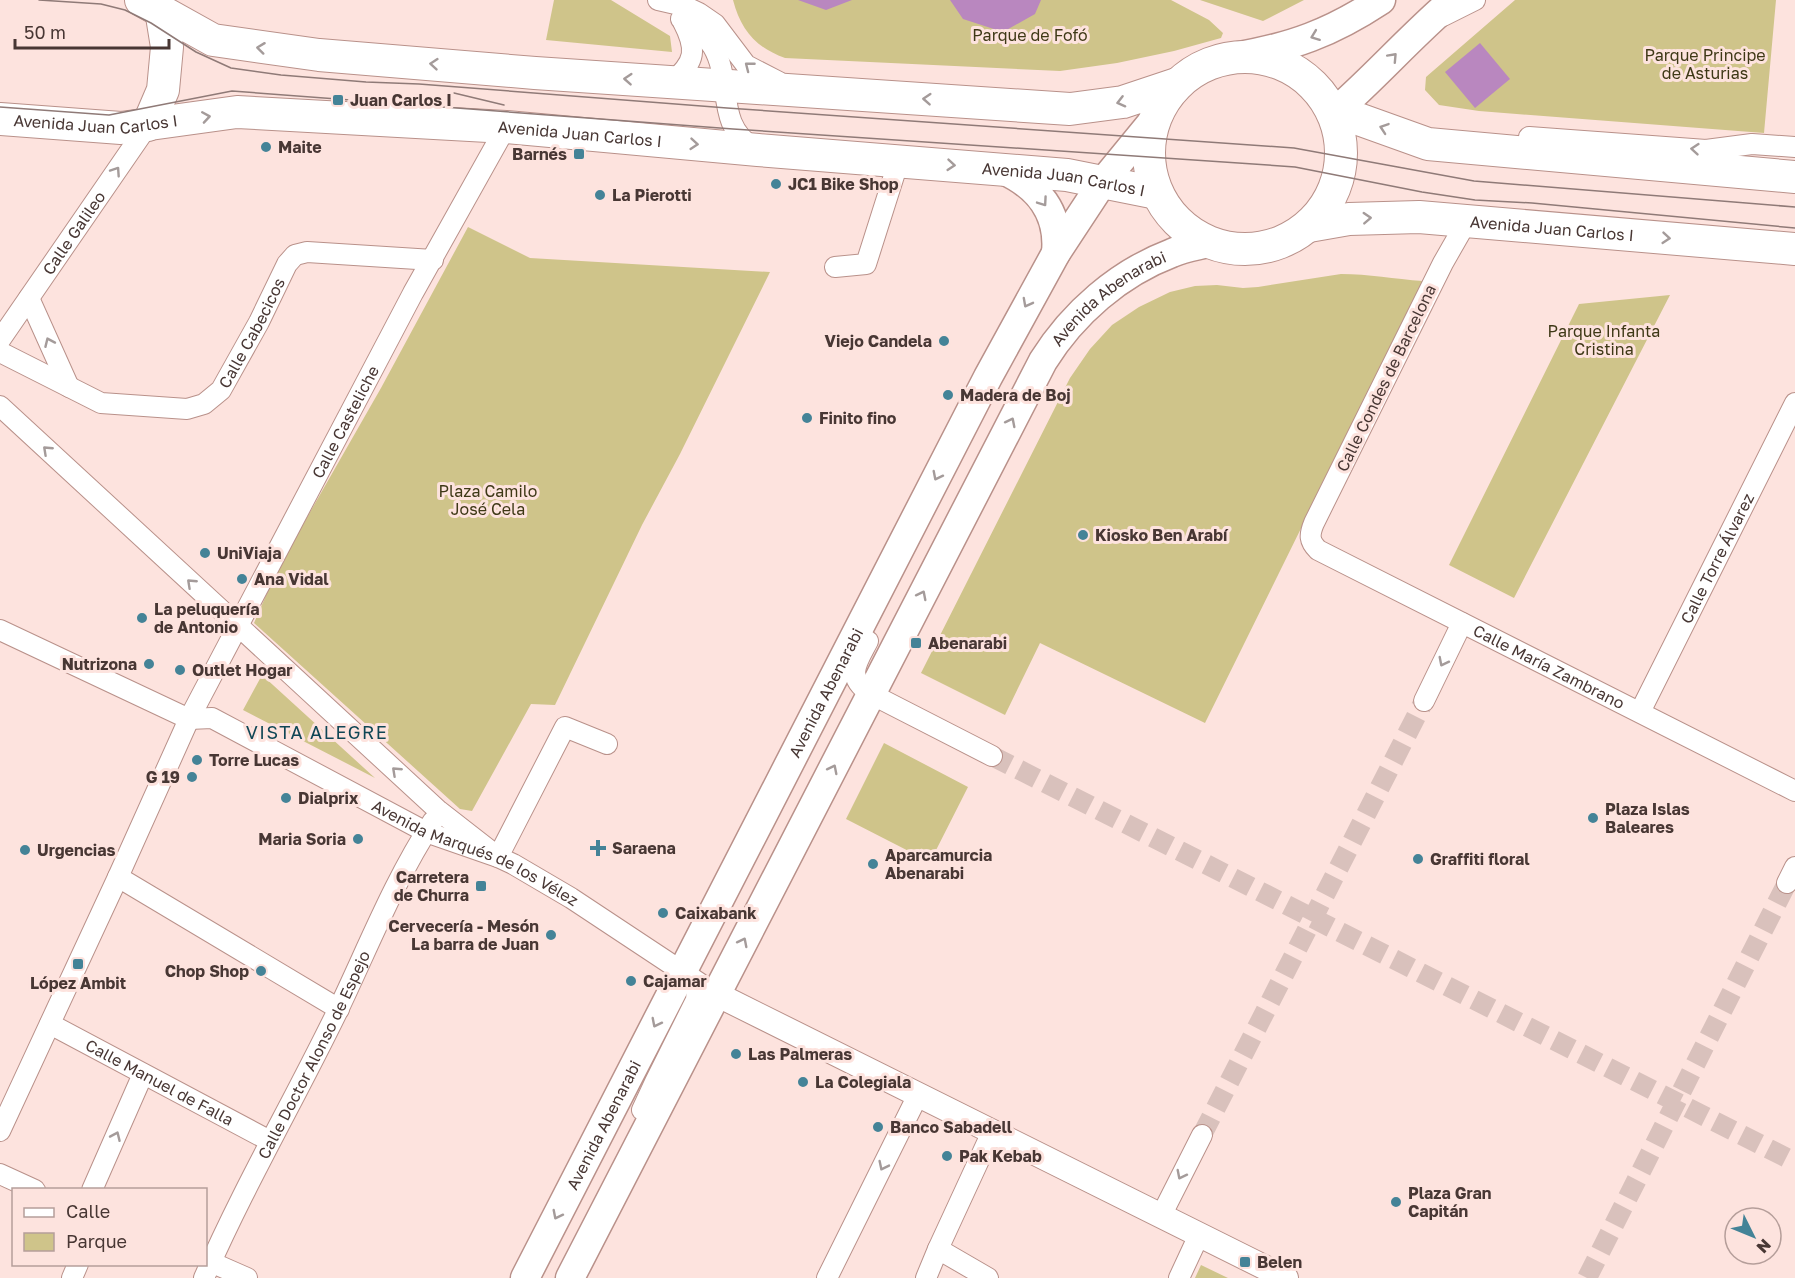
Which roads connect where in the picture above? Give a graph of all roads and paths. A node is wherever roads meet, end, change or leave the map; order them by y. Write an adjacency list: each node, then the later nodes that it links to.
1 (656, 0): 6 (street); 12 (street, one-way to 1)
2 (1453, 0): 7 (main road)
3 (1475, 0): 7 (street)
4 (1374, 3): 8 (main road, one-way to 8)
5 (151, 5): 9 (main road, one-way to 5); 16 (main road)
6 (681, 19): 9 (street); 11 (street)
7 (1427, 24): 13 (main road, one-way to 7)
8 (1234, 57): 10 (main road); 13 (main road)
9 (672, 82): 11 (main road)
10 (1177, 84): 12 (main road, one-way to 12); 15 (main road)
11 (724, 85): 12 (main road); 21 (street)
12 (801, 90)
13 (1336, 111): 18 (main road, one-way to 13); 29 (main road)
14 (0, 119): 16 (main road, Avenida Juan Carlos I)
15 (1152, 122): 26 (main road, Avenida Abenarabi); 27 (main road)
16 (148, 125): 17 (main road, Avenida Juan Carlos I, one-way to 17); 35 (street, Calle Galileo, one-way to 16)
17 (506, 127): 21 (main road, Avenida Juan Carlos I, one-way to 21); 33 (street, Calle Casteliche)
18 (1428, 144): 19 (street, one-way to 18); 24 (main road)
19 (1724, 147): 20 (street); 24 (street)
20 (1795, 147)
21 (758, 150): 22 (main road, Avenida Juan Carlos I)
22 (899, 160): 23 (main road, Avenida Juan Carlos I, one-way to 23); 34 (street)
23 (1003, 170): 26 (main road, Avenida Juan Carlos I); 32 (main road, one-way to 32)
24 (1751, 173): 25 (main road)
25 (1795, 177)
26 (1102, 183): 27 (main road, Avenida Juan Carlos I); 32 (main road, Avenida Abenarabi)
27 (1157, 193): 30 (main road)
28 (1467, 221): 29 (main road, Avenida Juan Carlos I, one-way to 28); 31 (main road, Avenida Juan Carlos I, one-way to 31); 42 (street, Calle Condes de Barcelona)
29 (1309, 226): 30 (main road)
30 (1208, 243): 46 (main road, Avenida Abenarabi, one-way to 30)
31 (1795, 249)
32 (1056, 253): 41 (main road, Avenida Abenarabi, one-way to 41)
33 (432, 260): 38 (street, Calle Cabecicos); 44 (street, Calle Casteliche)
34 (836, 267)
35 (29, 298): 36 (street, Calle Galileo); 38 (street, one-way to 35)
36 (0, 340)
37 (0, 352): 38 (street, Calle Cabecicos)
38 (69, 387)
39 (1795, 403): 48 (street, Calle Torre Álvarez)
40 (0, 406): 44 (street, one-way to 40)
41 (918, 512): 46 (street); 57 (main road, Avenida Abenarabi)
42 (1309, 537): 43 (street, Calle María Zambrano)
43 (1462, 623): 47 (street, one-way to 47); 48 (street, Calle María Zambrano)
44 (237, 626): 49 (street, Calle Casteliche); 53 (street, one-way to 44)
45 (0, 630): 49 (street, Avenida Marqués de los Vélez)
46 (871, 694): 51 (street); 57 (main road, Avenida Abenarabi, one-way to 46)
47 (1424, 701)
48 (1640, 712): 52 (street, Calle María Zambrano)
49 (189, 719): 54 (street, Avenida Marqués de los Vélez); 56 (street, Calle Casteliche)
50 (607, 744): 55 (street)
51 (992, 756)
52 (1795, 791)
53 (439, 811): 54 (street, Calle Doctor Alonso de Espejo); 55 (street)
54 (426, 832): 55 (street, Avenida Marqués de los Vélez); 58 (street, Calle Doctor Alonso de Espejo)
55 (498, 857): 57 (street, Avenida Marqués de los Vélez)
56 (118, 877): 58 (street); 59 (street, Calle Casteliche)
57 (699, 982): 61 (street, Avenida Marqués de los Vélez); 74 (main road, Avenida Abenarabi, one-way to 74); 75 (main road, Avenida Abenarabi)
58 (339, 1009): 65 (street, Calle Doctor Alonso de Espejo)
59 (50, 1024): 60 (street, Calle Manuel de Falla); 62 (street, Calle Casteliche)
60 (143, 1074): 65 (street, Calle Manuel de Falla); 68 (street, one-way to 60)
61 (918, 1095): 63 (street, Avenida Marqués de los Vélez); 76 (street, one-way to 76)
62 (0, 1131)
63 (993, 1132): 69 (street, Avenida Marqués de los Vélez); 71 (street)
64 (1202, 1135): 69 (street, one-way to 69)
65 (270, 1141): 72 (street, Calle Doctor Alonso de Espejo)
66 (0, 1174): 67 (street)
67 (31, 1188)
68 (93, 1188)
69 (1161, 1216): 70 (street, Avenida Marqués de los Vélez)
70 (1199, 1235): 79 (street); 80 (street, Avenida Marqués de los Vélez)
71 (938, 1249): 77 (street); 78 (street)
72 (207, 1267): 73 (street)
73 (247, 1278)
74 (525, 1278)
75 (570, 1278)
76 (827, 1278)
77 (926, 1278)
78 (988, 1278)
79 (1179, 1278)
80 (1286, 1278)

